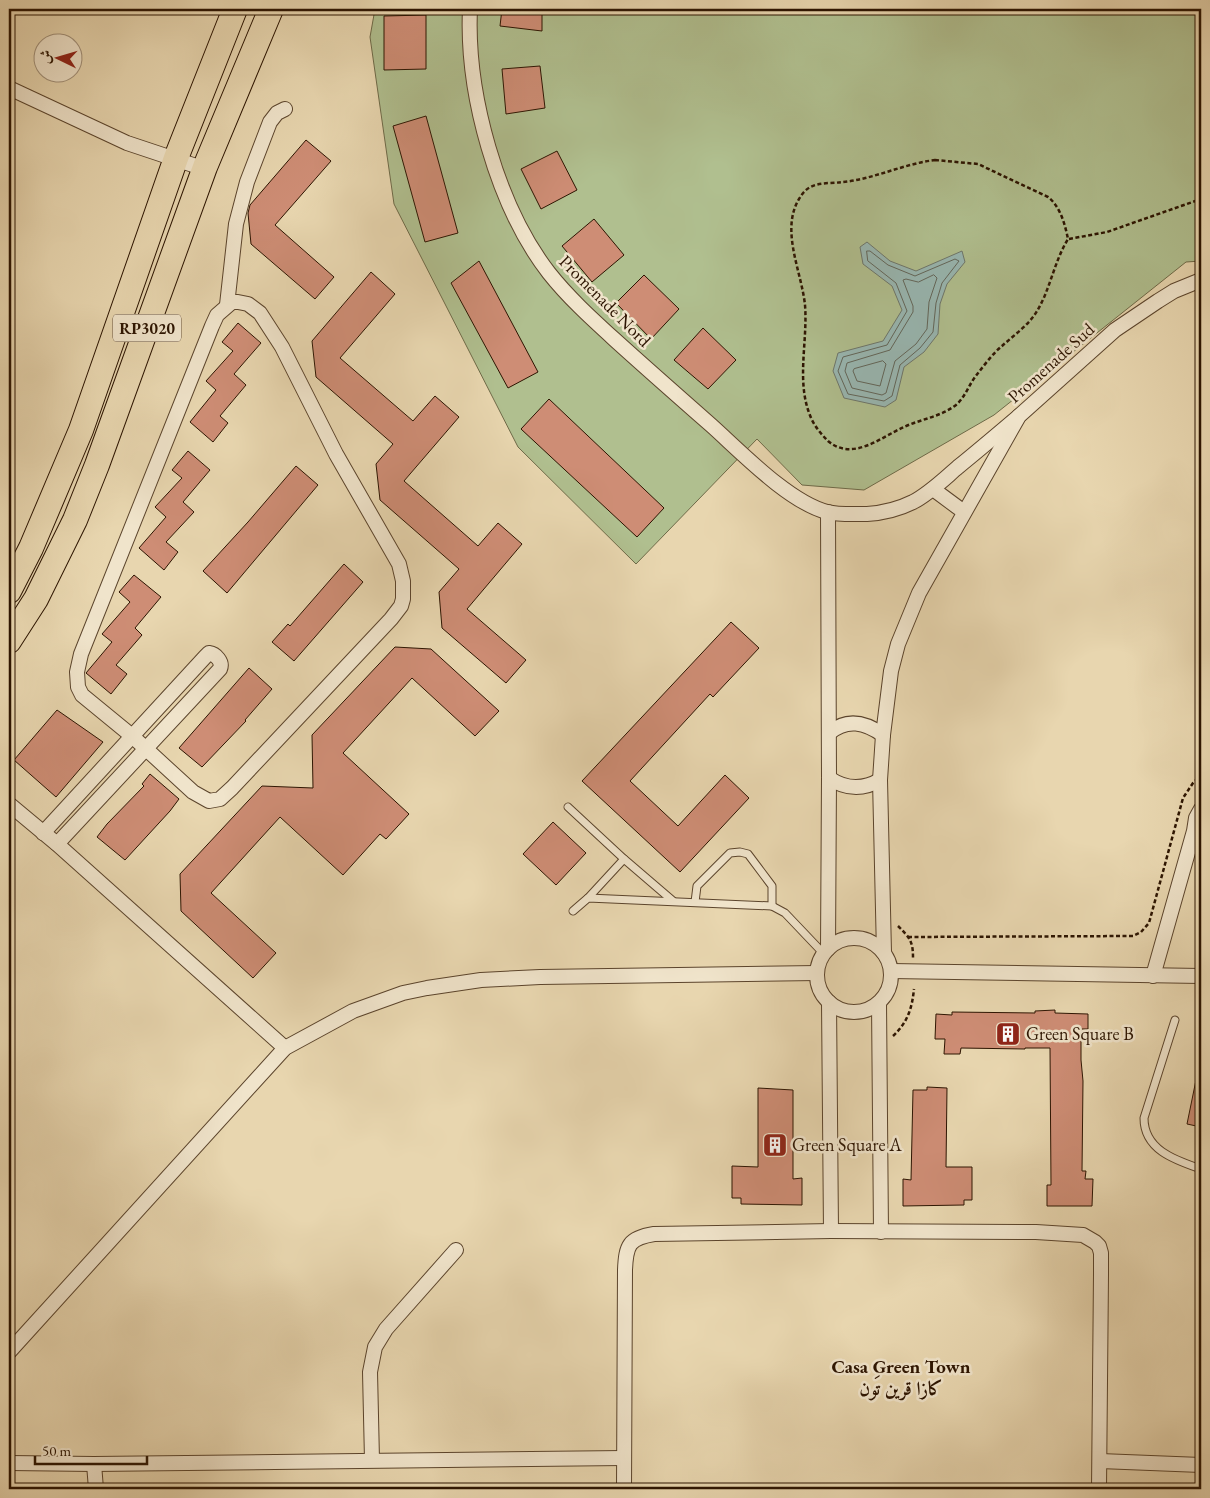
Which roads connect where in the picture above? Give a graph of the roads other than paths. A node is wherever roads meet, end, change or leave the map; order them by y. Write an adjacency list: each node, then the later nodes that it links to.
1 (235, 9): 6 (highway, RP3020)
2 (271, 9): 7 (highway, RP3020)
3 (470, 9): 12 (street, Promenade Nord)
4 (9, 88): 6 (street)
5 (284, 109): 9 (street)
6 (176, 158): 7 (street); 14 (highway, RP3020)
7 (205, 169): 15 (highway, RP3020)
8 (1201, 280): 10 (street, Promenade Sud)
9 (226, 306): 18 (street); 19 (street)
10 (1019, 416): 11 (street); 13 (street, Promenade Sud)
11 (932, 489): 12 (street); 13 (street)
12 (828, 512): 16 (street)
13 (964, 512): 17 (street, Promenade Sud)
14 (9, 591)
15 (9, 641)
16 (829, 733): 17 (street); 20 (street)
17 (883, 735): 21 (street)
18 (132, 736): 19 (street); 19 (street); 25 (street)
19 (145, 749): 26 (street)
20 (829, 778): 21 (street); 35 (street)
21 (880, 780): 36 (street)
22 (9, 804): 25 (street)
23 (568, 807): 27 (lane)
24 (1201, 809): 39 (street)
25 (43, 833): 26 (street)
26 (56, 844): 44 (street)
27 (624, 859): 28 (lane); 29 (lane)
28 (588, 898): 29 (lane); 33 (lane)
29 (673, 901): 30 (lane)
30 (695, 902): 32 (lane); 32 (lane)
31 (1201, 905): 34 (lane)
32 (772, 906): 35 (lane)
33 (573, 911)
34 (1201, 918)
35 (826, 952): 36 (street); 38 (street)
36 (884, 953): 37 (street)
37 (891, 971): 39 (street); 42 (street)
38 (817, 973): 41 (street); 44 (street)
39 (1153, 976): 40 (street)
40 (1201, 976)
41 (828, 1002): 42 (street); 46 (street)
42 (879, 1003): 47 (street)
43 (1176, 1020): 45 (lane)
44 (285, 1048): 49 (street)
45 (1201, 1169)
46 (831, 1231): 47 (street); 50 (street)
47 (880, 1232): 52 (street)
48 (456, 1250): 51 (street)
49 (9, 1352)
50 (624, 1458): 51 (street); 57 (street)
51 (372, 1460): 54 (street)
52 (1100, 1461): 55 (street); 58 (street)
53 (9, 1463): 54 (street)
54 (94, 1464): 56 (street)
55 (1201, 1465)
56 (96, 1489)
57 (624, 1489)
58 (1099, 1489)

